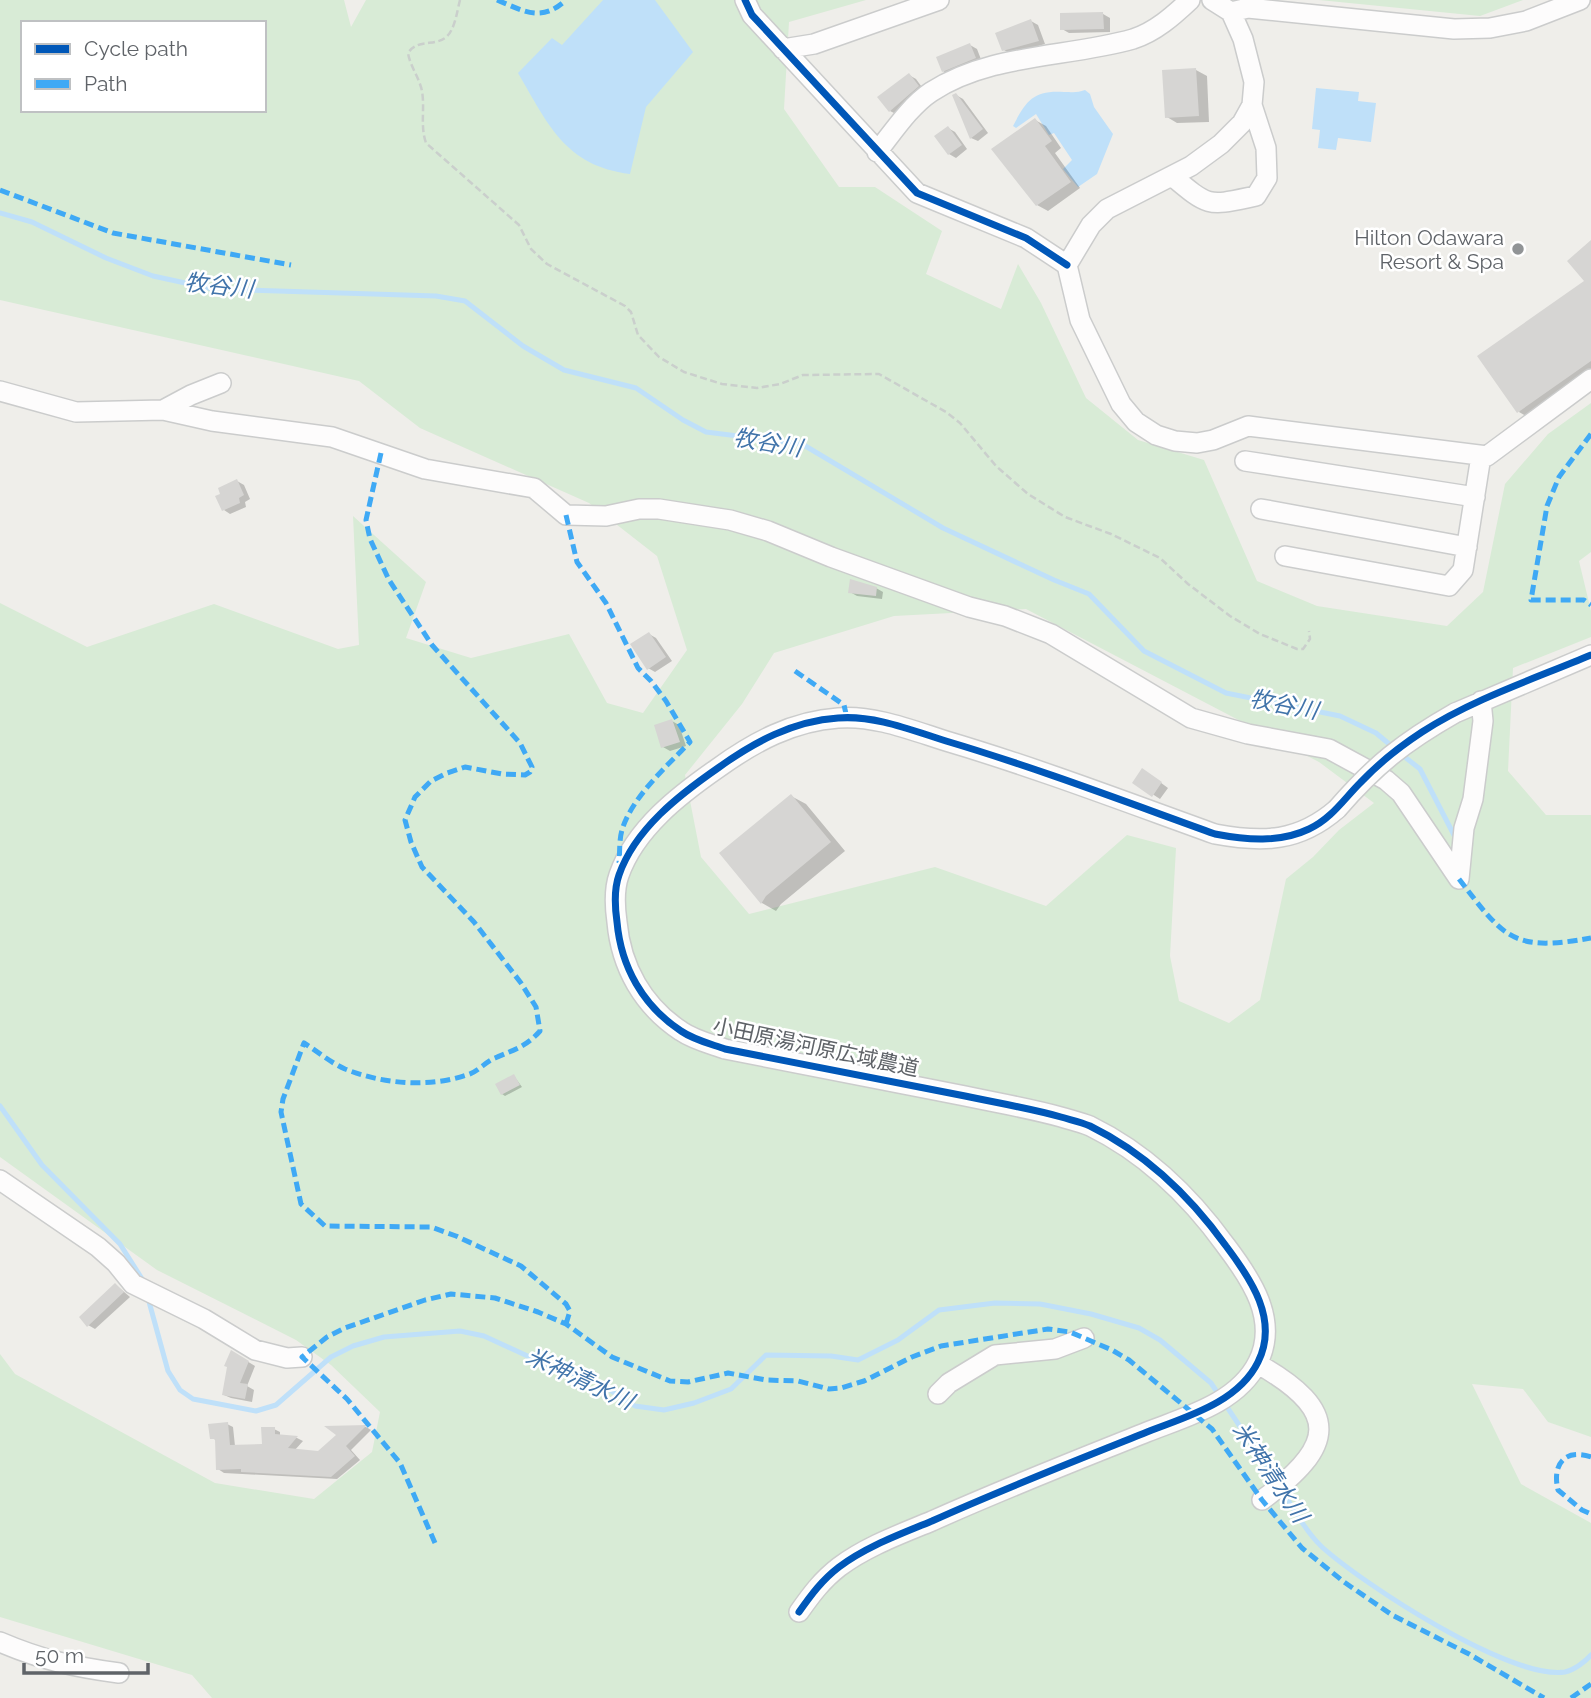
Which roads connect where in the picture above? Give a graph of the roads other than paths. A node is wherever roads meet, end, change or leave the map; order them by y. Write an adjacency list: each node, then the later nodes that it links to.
1 (745, 0): 7 (street)
2 (939, 0): 7 (street)
3 (1190, 0): 9 (street)
4 (1212, 0): 6 (street)
5 (1580, 0): 6 (street)
6 (1231, 12): 8 (street)
7 (783, 49): 9 (street)
8 (1252, 105): 10 (street); 10 (street)
9 (877, 152): 11 (street)
10 (1172, 176): 11 (street)
11 (1067, 265): 16 (street)
12 (1591, 379): 16 (street)
13 (221, 383): 15 (street)
14 (0, 391): 15 (street)
15 (163, 410): 23 (street)
16 (1482, 456): 18 (street)
17 (1245, 461): 18 (street)
18 (1475, 498): 20 (street)
19 (1261, 509): 20 (street)
20 (1467, 547): 21 (street)
21 (1285, 556)
22 (1591, 655): 23 (street, 小田原湯河原広域農道)
23 (1481, 701): 27 (street, 小田原湯河原広域農道, bridge)
24 (0, 1180): 26 (street)
25 (1084, 1338): 28 (street)
26 (302, 1357)
27 (1258, 1364): 29 (street); 30 (street, 小田原湯河原広域農道)
28 (937, 1394)
29 (1265, 1497)
30 (799, 1612)
31 (0, 1642): 32 (street)
32 (119, 1673)

